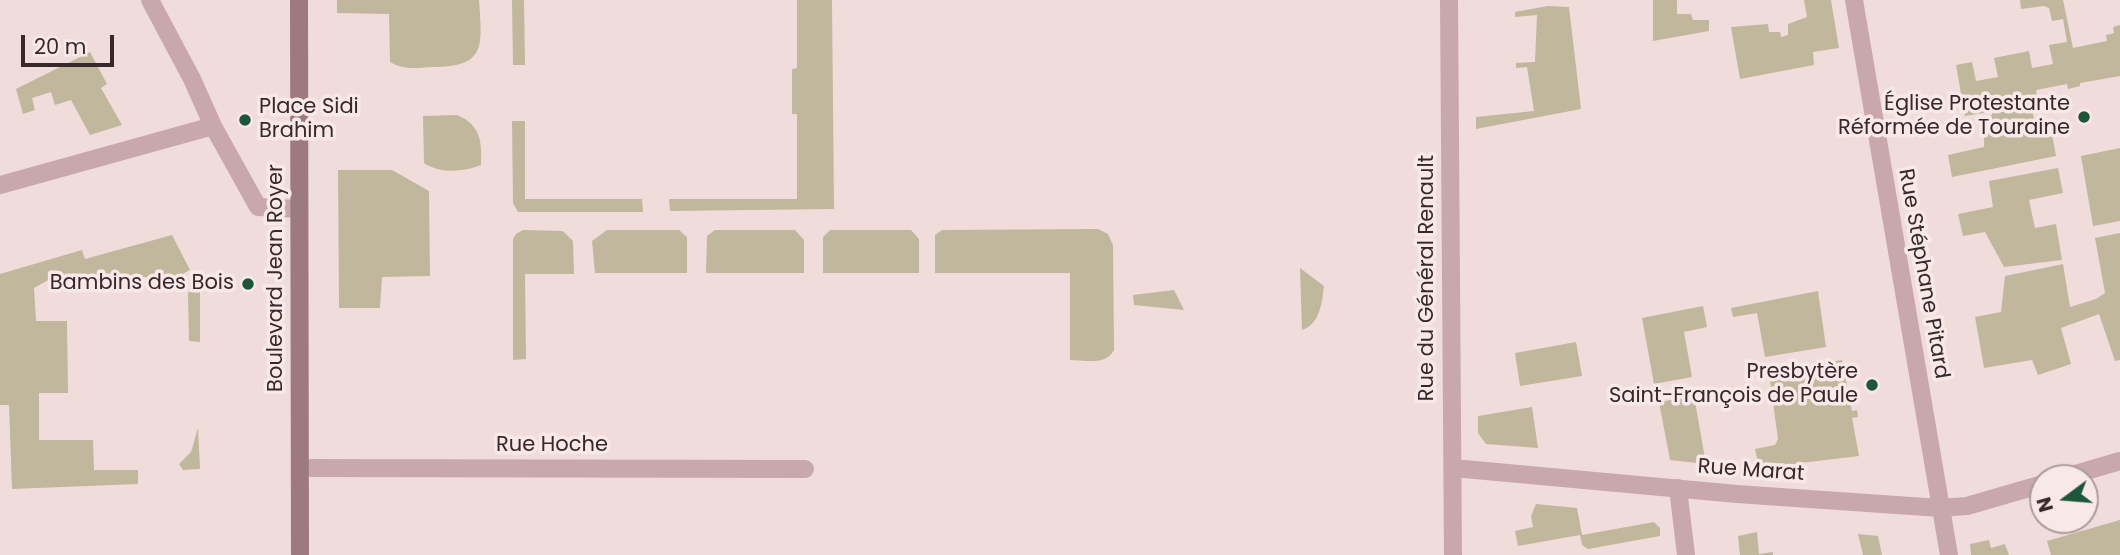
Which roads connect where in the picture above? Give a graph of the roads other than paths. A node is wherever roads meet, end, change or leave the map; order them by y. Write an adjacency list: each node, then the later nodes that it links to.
1 (150, 0): 5 (street)
2 (299, 0): 7 (street, Boulevard Jean Royer)
3 (1448, 0): 11 (street, Rue du Général Renault)
4 (1854, 0): 15 (street, Rue Stéphane Pitard)
5 (213, 126): 6 (street); 7 (street)
6 (0, 185)
7 (299, 209): 10 (street, Boulevard Jean Royer)
8 (2120, 461): 9 (street)
9 (2099, 467)
10 (300, 468): 12 (street, Rue Hoche); 16 (street, Boulevard Jean Royer)
11 (1453, 468): 13 (street, Rue Marat); 17 (street, Rue du Général Renault)
12 (805, 469)
13 (1678, 488): 15 (street, Rue Marat); 18 (street)
14 (2029, 488): 15 (street, Rue Marat)
15 (1940, 508): 19 (street, Rue Stéphane Pitard)
16 (300, 555)
17 (1453, 555)
18 (1686, 555)
19 (1949, 555)

